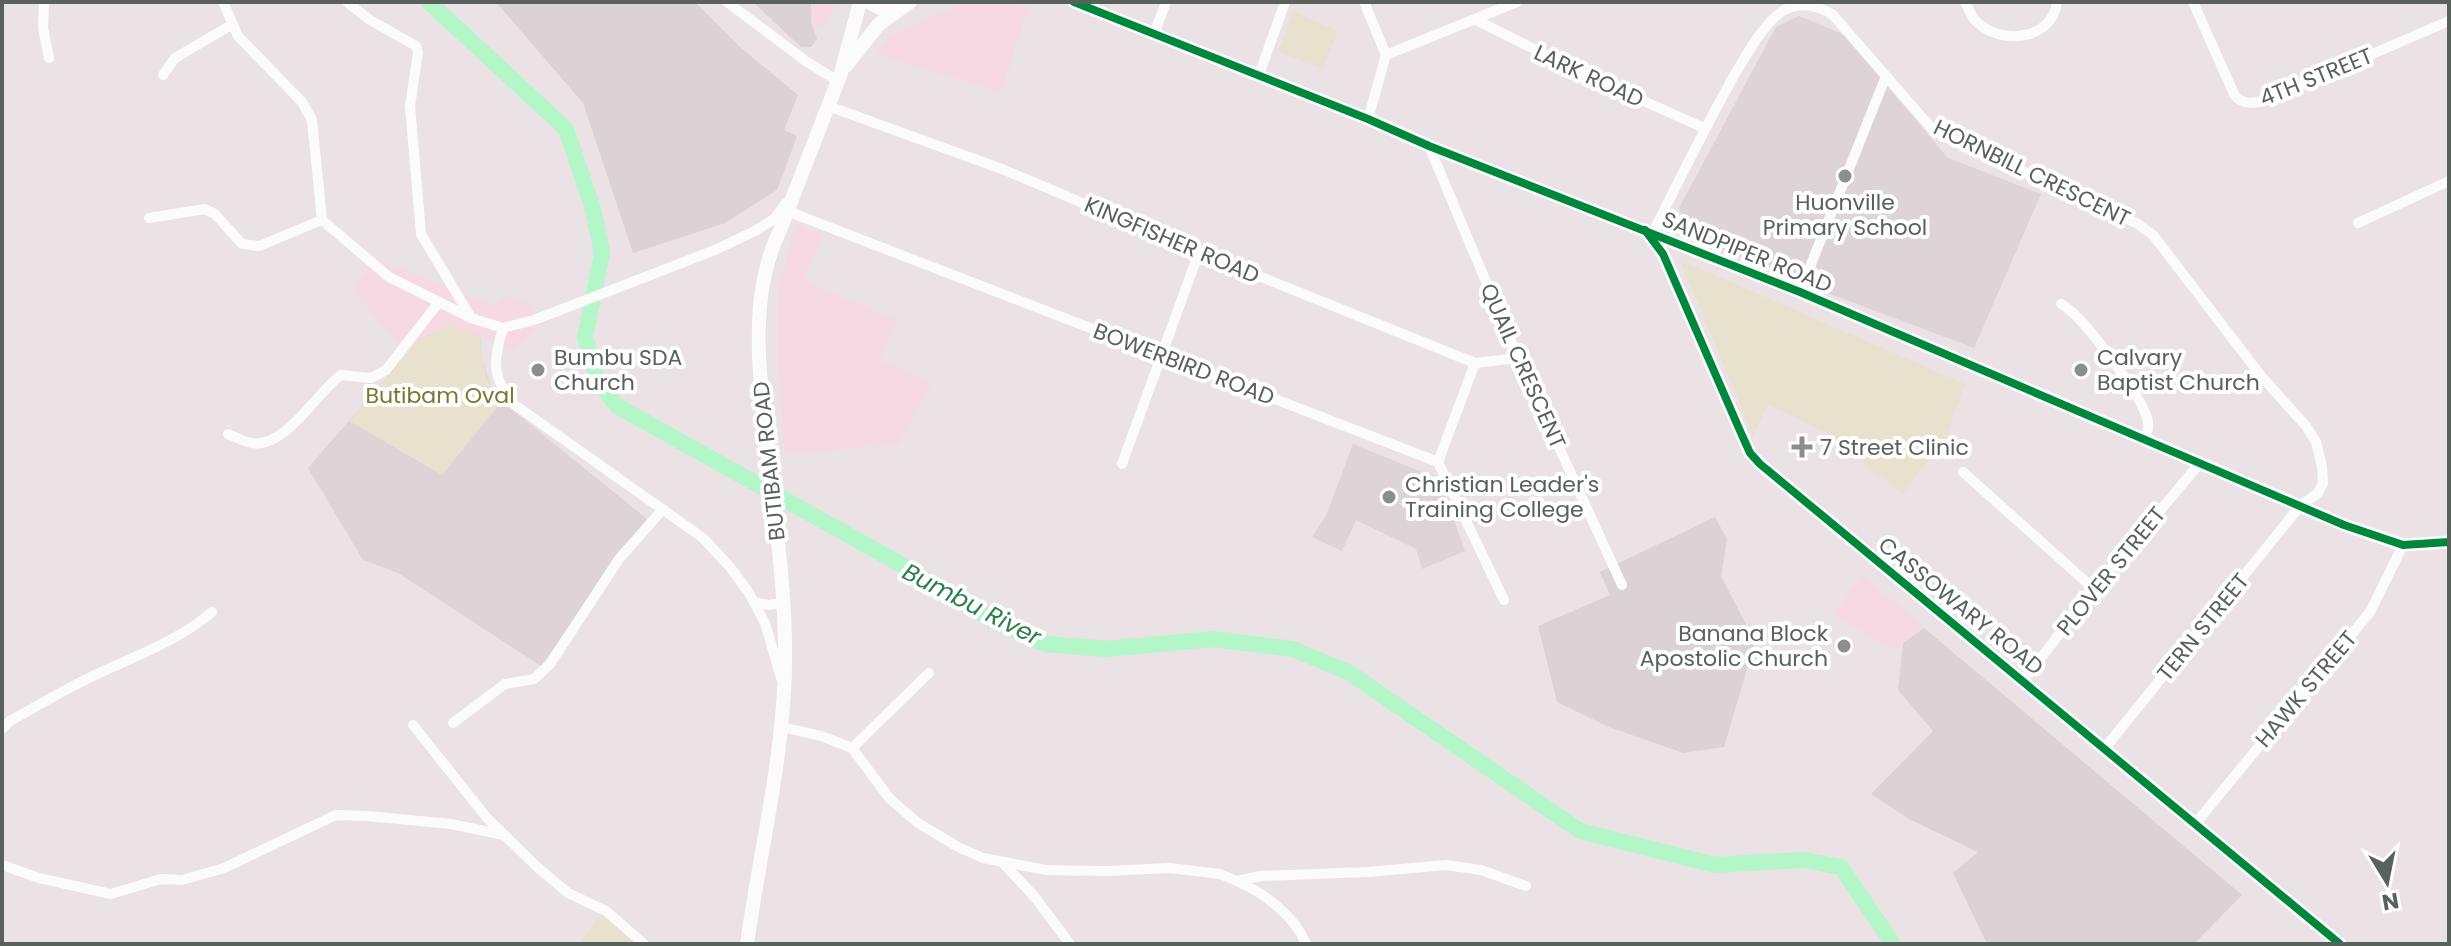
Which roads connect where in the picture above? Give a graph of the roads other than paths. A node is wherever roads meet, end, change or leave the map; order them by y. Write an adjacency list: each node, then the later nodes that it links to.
1 (44, 2): 21 (street)
2 (223, 2): 18 (street)
3 (347, 2): 41 (street)
4 (727, 2): 25 (street)
5 (860, 2): 25 (main road, BUTIBAM ROAD)
6 (869, 2): 15 (main road)
7 (1074, 2): 19 (street, SANDPIPER ROAD)
8 (1166, 2): 19 (street)
9 (1285, 2): 23 (street)
10 (1364, 2): 20 (street)
11 (1517, 2): 16 (street)
12 (1965, 2): 13 (street)
13 (2057, 2)
14 (2193, 2): 17 (street, 4TH STREET)
15 (905, 6): 25 (main road, BUTIBAM ROAD)
16 (1476, 20): 20 (street); 28 (street, LARK ROAD)
17 (2449, 21)
18 (233, 24): 22 (street); 34 (street)
19 (1154, 34): 23 (street, SANDPIPER ROAD)
20 (1386, 55): 27 (street)
21 (49, 58)
22 (163, 75)
23 (1259, 75): 27 (street, SANDPIPER ROAD)
24 (1886, 76): 28 (street, HORNBILL CRESCENT); 38 (street); 52 (street, HORNBILL CRESCENT)
25 (839, 77): 26 (main road, BUTIBAM ROAD)
26 (828, 106): 31 (main road, BUTIBAM ROAD); 37 (street, KINGFISHER ROAD)
27 (1368, 119): 29 (street, SANDPIPER ROAD)
28 (1704, 128): 36 (street, HORNBILL CRESCENT)
29 (1429, 146): 36 (street, SANDPIPER ROAD); 44 (street, QUAIL CRESCENT)
30 (2449, 181): 35 (street)
31 (795, 192): 32 (main road, BUTIBAM ROAD); 42 (street)
32 (787, 211): 43 (street, BOWERBIRD ROAD); 60 (main road, BUTIBAM ROAD)
33 (149, 218): 34 (street)
34 (322, 220): 39 (street)
35 (2358, 223)
36 (1649, 231): 38 (street, SANDPIPER ROAD); 63 (street, CASSOWARY ROAD)
37 (1199, 252): 43 (street); 45 (street, KINGFISHER ROAD)
38 (1800, 292): 47 (street, SANDPIPER ROAD)
39 (439, 302): 41 (street); 46 (street)
40 (2061, 304): 47 (street)
41 (471, 318): 42 (street)
42 (503, 328): 53 (street)
43 (1163, 355): 48 (street, BOWERBIRD ROAD); 50 (street)
44 (1518, 358): 45 (street, KINGFISHER ROAD); 56 (street, QUAIL CRESCENT)
45 (1475, 363): 48 (street)
46 (228, 434)
47 (2145, 440): 49 (street, SANDPIPER ROAD)
48 (1438, 462): 58 (street)
49 (2200, 463): 52 (street, SANDPIPER ROAD); 57 (street, PLOVER STREET)
50 (1122, 464)
51 (1963, 472): 57 (street)
52 (2300, 506): 55 (street, SANDPIPER ROAD); 70 (street, TERN STREET)
53 (663, 509): 59 (street); 65 (street)
54 (2449, 542): 55 (street)
55 (2403, 545): 71 (street, HAWK STREET)
56 (1622, 585)
57 (2094, 589): 63 (street, PLOVER STREET)
58 (1504, 600)
59 (754, 602): 60 (street); 64 (street)
60 (784, 603): 64 (main road, BUTIBAM ROAD)
61 (212, 612): 68 (street)
62 (929, 673): 69 (street)
63 (2024, 680): 70 (street, CASSOWARY ROAD)
64 (785, 692): 67 (main road, BUTIBAM ROAD)
65 (453, 723)
66 (413, 725): 72 (street)
67 (782, 727): 69 (street); 73 (main road, BUTIBAM ROAD)
68 (2, 729)
69 (852, 748): 74 (street)
70 (2105, 748): 71 (street, CASSOWARY ROAD)
71 (2195, 824): 83 (street, CASSOWARY ROAD)
72 (504, 835): 75 (street); 78 (street)
73 (758, 861): 79 (main road, BUTIBAM ROAD); 80 (main road, BUTIBAM ROAD)
74 (1001, 861): 76 (street); 81 (street)
75 (2, 865)
76 (1237, 881): 77 (street); 82 (street)
77 (1526, 886)
78 (644, 944)
79 (737, 944)
80 (747, 944)
81 (1070, 944)
82 (1306, 944)
83 (2340, 944)

